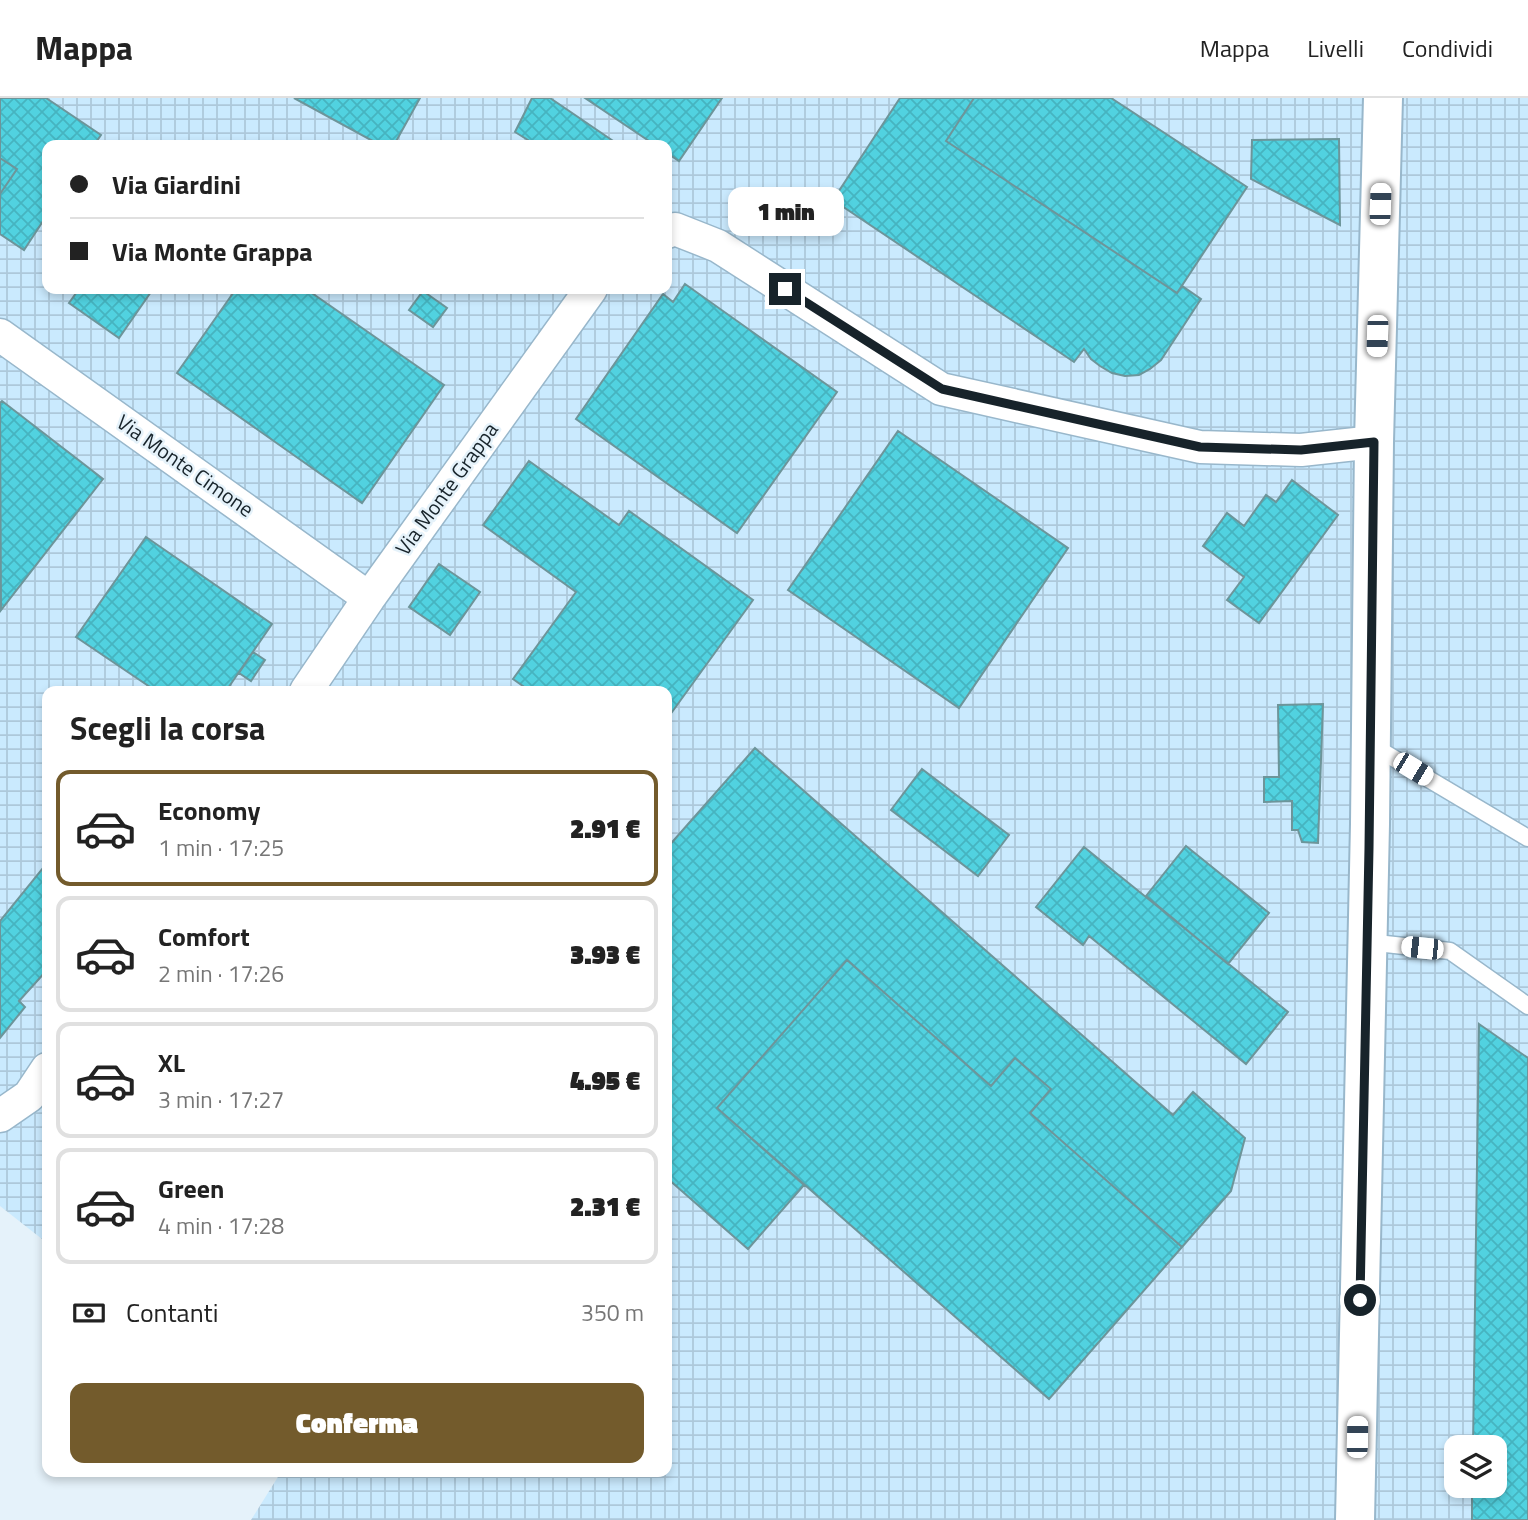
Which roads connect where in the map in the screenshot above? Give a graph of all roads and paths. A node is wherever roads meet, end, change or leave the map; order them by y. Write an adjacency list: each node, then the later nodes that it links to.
1 (1383, 98): 5 (main road)
2 (672, 230): 5 (street)
3 (587, 294): 6 (street, Via Monte Grappa)
4 (0, 335): 6 (street, Via Monte Cimone)
5 (1374, 442): 8 (main road)
6 (369, 598): 7 (street, Via Monte Grappa)
7 (309, 686)
8 (1371, 744): 9 (lane); 10 (main road)
9 (1528, 838)
10 (1367, 942): 11 (lane); 14 (main road)
11 (1528, 1006)
12 (42, 1076): 13 (street)
13 (0, 1116)
14 (1355, 1520)

